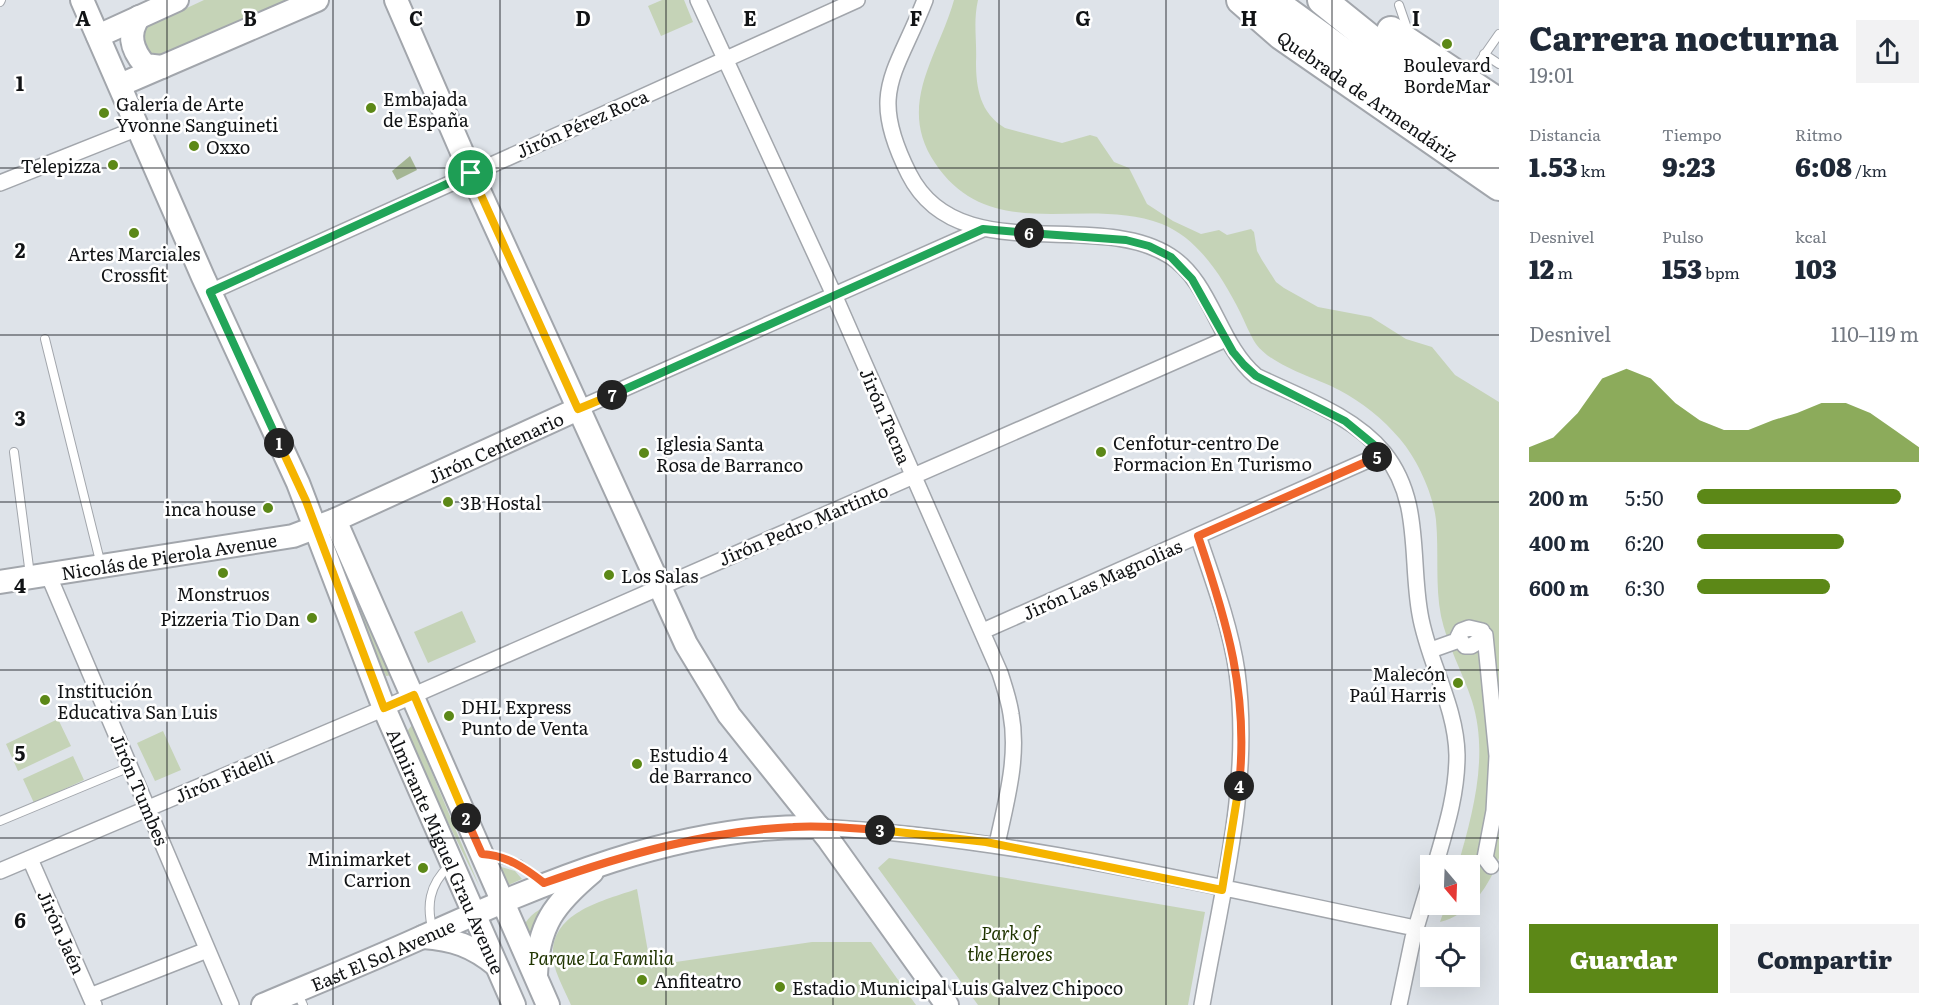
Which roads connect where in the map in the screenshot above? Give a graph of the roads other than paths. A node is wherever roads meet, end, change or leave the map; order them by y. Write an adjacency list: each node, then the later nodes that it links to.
1 (82, 0): 15 (main road, Almirante Miguel Grau Avenue)
2 (177, 0): 13 (main road)
3 (317, 0): 20 (main road)
4 (396, 0): 27 (main road)
5 (699, 0): 18 (street, Jirón Tacna)
6 (857, 0): 18 (street, Jirón Pérez Roca)
7 (925, 0): 30 (street)
8 (1241, 0): 29 (highway, Quebrada de Armendáriz)
9 (1271, 0): 26 (highway)
10 (1322, 0): 25 (highway)
11 (1337, 0): 16 (highway)
12 (1399, 5): 16 (lane)
13 (139, 17): 15 (main road); 20 (main road)
14 (1499, 34): 17 (lane)
15 (98, 36): 22 (main road, Almirante Miguel Grau Avenue)
16 (1411, 45): 21 (highway)
17 (1484, 54): 19 (lane); 21 (lane)
18 (725, 59): 27 (street, Jirón Pérez Roca); 32 (street, Jirón Tacna)
19 (1499, 63)
20 (162, 67): 22 (main road)
21 (1466, 81): 23 (highway)
22 (120, 85): 24 (main road, Almirante Miguel Grau Avenue)
23 (1499, 103)
24 (138, 128): 28 (street); 31 (main road, Almirante Miguel Grau Avenue)
25 (1499, 130)
26 (1499, 159)
27 (471, 173): 31 (street, Jirón Pérez Roca); 35 (main road)
28 (0, 183)
29 (1499, 186)
30 (983, 229): 32 (street, Jirón Centenario); 34 (street)
31 (210, 292): 39 (main road, Almirante Miguel Grau Avenue)
32 (835, 297): 35 (street, Jirón Centenario); 38 (street, Jirón Tacna)
33 (45, 339): 41 (lane)
34 (1226, 339): 37 (street); 38 (street, Jirón Pedro Martinto)
35 (578, 409): 39 (main road, Jirón Centenario); 44 (main road)
36 (14, 452): 42 (lane)
37 (1384, 453): 40 (street, Jirón Las Magnolias); 46 (street)
38 (912, 477): 44 (street, Jirón Pedro Martinto); 45 (street, Jirón Tacna)
39 (326, 524): 41 (main road, Nicolás de Pierola Avenue); 47 (main road, Almirante Miguel Grau Avenue); 48 (main road, Almirante Miguel Grau Avenue)
40 (1198, 536): 45 (street, Jirón Las Magnolias); 62 (street)
41 (101, 566): 42 (main road, Nicolás de Pierola Avenue)
42 (39, 575): 43 (main road, Nicolás de Pierola Avenue); 49 (street, Jirón Tumbes)
43 (0, 582)
44 (658, 587): 47 (street, Jirón Pedro Martinto); 52 (main road)
45 (983, 631): 53 (street, Jirón Tacna)
46 (1431, 650): 55 (street); 59 (street)
47 (414, 695): 48 (street, Jirón Fidelli); 54 (main road, Almirante Miguel Grau Avenue)
48 (384, 708): 50 (street, Jirón Fidelli); 58 (main road, Almirante Miguel Grau Avenue)
49 (130, 767): 50 (street, Jirón Tumbes); 51 (lane)
50 (148, 808): 56 (street, Jirón Fidelli); 68 (street, Jirón Tumbes)
51 (0, 821)
52 (819, 826): 53 (street); 57 (main road, East El Sol Avenue); 77 (main road)
53 (997, 844): 62 (street)
54 (482, 854): 61 (lane); 63 (main road, Almirante Miguel Grau Avenue)
55 (1438, 855)
56 (30, 859): 60 (street, Jirón Fidelli); 72 (street, Jirón Jaén)
57 (604, 862): 61 (main road, East El Sol Avenue); 70 (main road)
58 (452, 863): 65 (main road, Almirante Miguel Grau Avenue); 67 (lane)
59 (1491, 866)
60 (0, 871)
61 (544, 883): 63 (main road, East El Sol Avenue)
62 (1222, 890): 66 (street); 78 (street)
63 (502, 901): 65 (main road, East El Sol Avenue); 70 (main road, Almirante Miguel Grau Avenue)
64 (1420, 912): 66 (street)
65 (474, 913): 67 (main road, East El Sol Avenue); 69 (main road, Almirante Miguel Grau Avenue)
66 (1415, 928): 79 (street)
67 (427, 935): 69 (main road); 71 (main road, East El Sol Avenue)
68 (207, 950): 72 (street); 73 (street, Jirón Tumbes)
69 (497, 966): 75 (main road, Almirante Miguel Grau Avenue)
70 (536, 980): 76 (main road, Almirante Miguel Grau Avenue)
71 (300, 998): 74 (main road, East El Sol Avenue)
72 (92, 1001)
73 (231, 1005)
74 (263, 1005)
75 (514, 1005)
76 (548, 1005)
77 (947, 1005)
78 (1202, 1005)
79 (1399, 1005)

